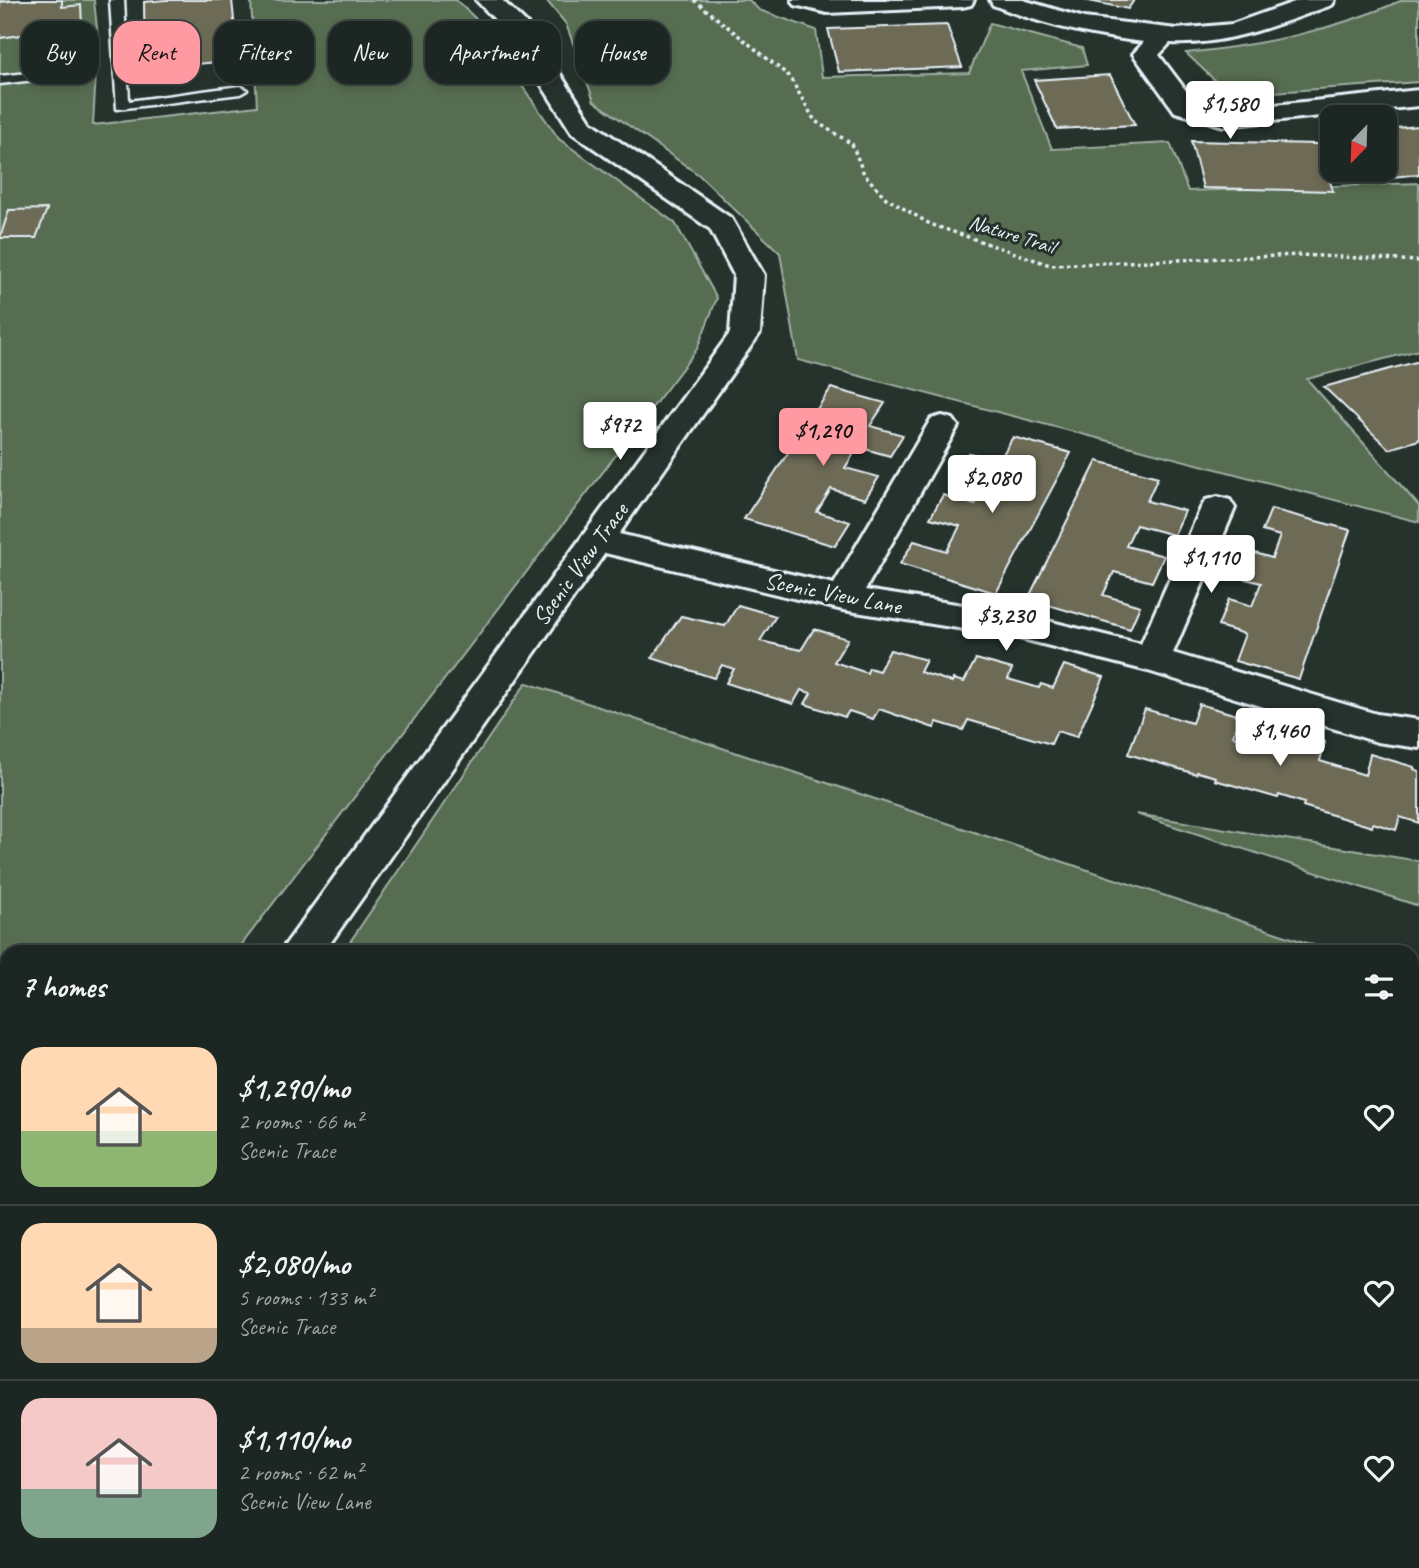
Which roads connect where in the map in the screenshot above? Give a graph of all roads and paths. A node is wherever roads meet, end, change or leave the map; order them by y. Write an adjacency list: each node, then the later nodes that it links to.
1 (117, 0): 11 (lane)
2 (488, 0): 16 (street, Scenic View Trace)
3 (694, 0): 13 (path, Nature Trail)
4 (804, 0): 5 (street)
5 (962, 0)
6 (1002, 0): 8 (street)
7 (1323, 0): 8 (street)
8 (1163, 36): 12 (street)
9 (21, 78): 10 (lane)
10 (0, 80)
11 (240, 90)
12 (1419, 98)
13 (1419, 261)
14 (942, 426): 17 (street)
15 (1218, 508): 18 (street)
16 (597, 540): 17 (street, Scenic View Lane); 20 (street, Scenic View Trace)
17 (843, 598): 18 (street, Scenic View Lane)
18 (1152, 659): 19 (street, Scenic View Lane)
19 (1419, 734)
20 (306, 945)

